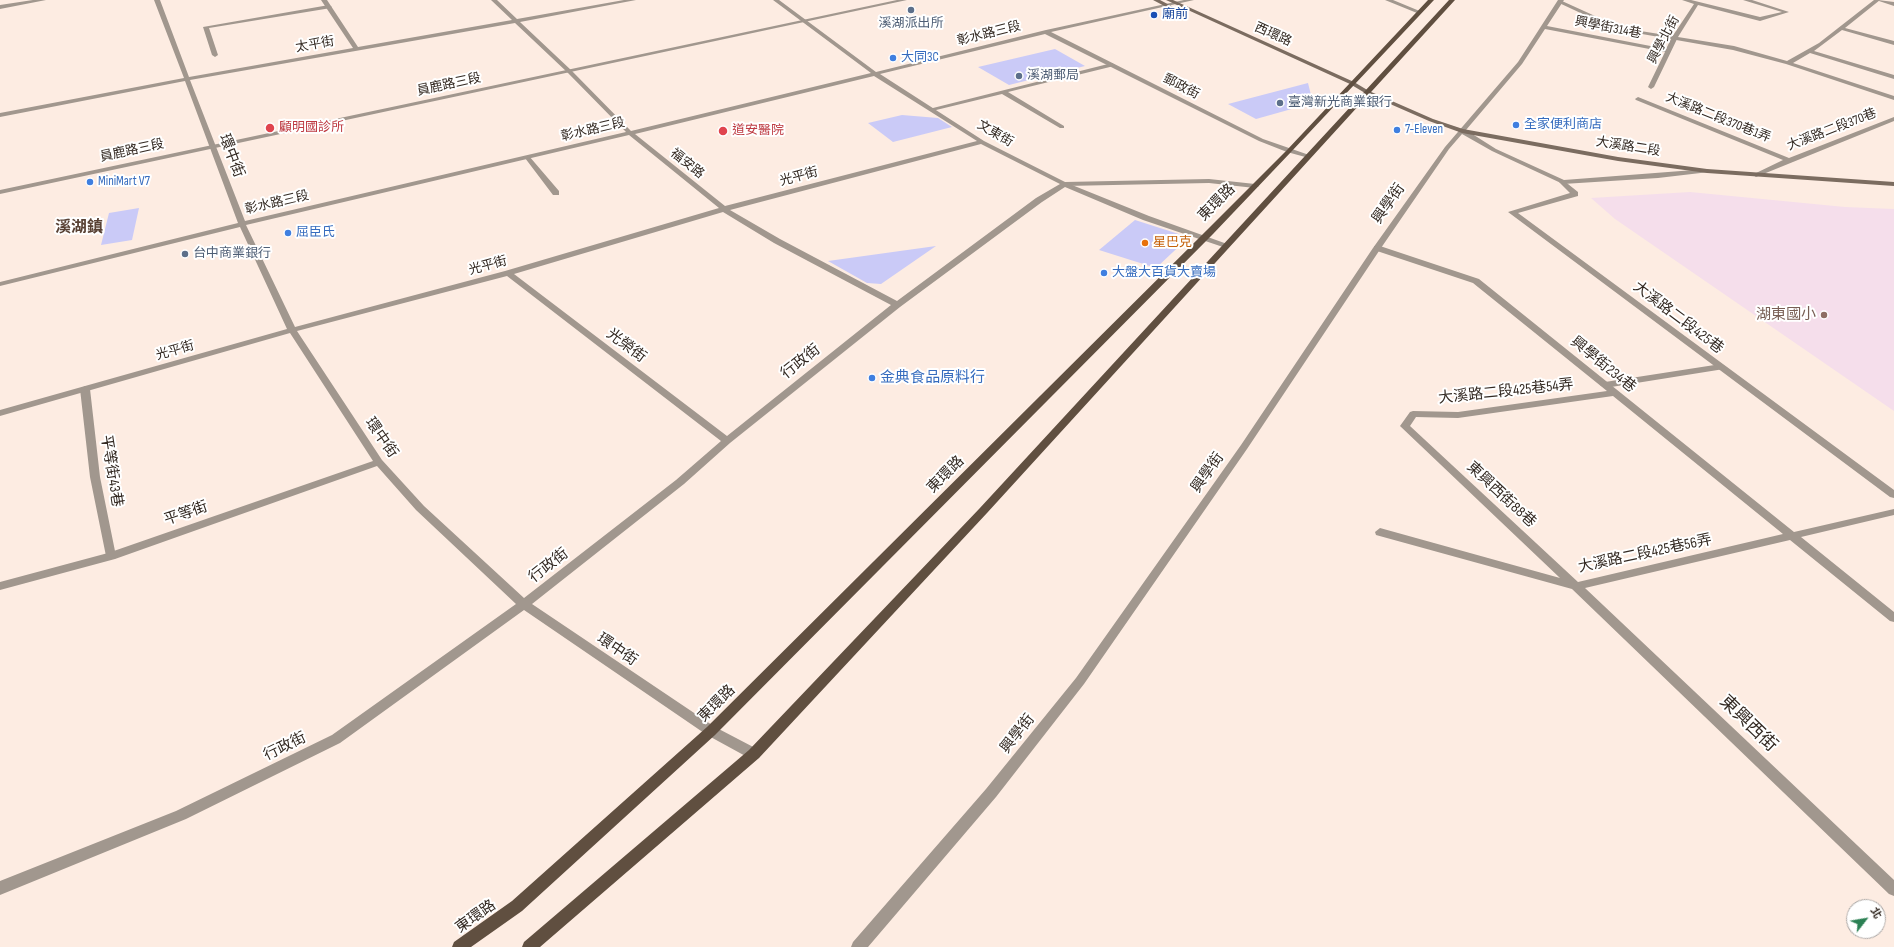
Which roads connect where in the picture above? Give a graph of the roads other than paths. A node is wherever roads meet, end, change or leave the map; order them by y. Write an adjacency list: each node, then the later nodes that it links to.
1 (7, 0): 19 (street)
2 (43, 0): 23 (street)
3 (157, 0): 42 (street, 環中街)
4 (324, 0): 24 (street)
5 (494, 0): 26 (street, 福安路)
6 (634, 0): 26 (street, 太平街)
7 (776, 0): 27 (street, 文東街)
8 (904, 0): 27 (street, 員鹿路三段)
9 (1156, 0): 20 (main road, 西環路)
10 (1191, 0): 20 (street, 彰水路三段)
11 (1388, 0): 25 (street)
12 (1431, 0): 25 (main road, 東環路)
13 (1452, 0): 46 (main road)
14 (1559, 0): 28 (street, 興學街); 31 (street)
15 (1685, 0): 21 (street, 興學北街)
16 (1746, 0): 21 (street, 興學北街)
17 (1877, 0): 29 (street)
18 (1881, 0): 22 (street)
19 (0, 1)
20 (1170, 3): 30 (street, 彰水路三段); 43 (main road, 西環路); 43 (main road, 西環路)
21 (1697, 4): 31 (street, 興學北街)
22 (1894, 4)
23 (0, 7)
24 (329, 7): 33 (street); 36 (street)
25 (1419, 12): 43 (main road, 東環路)
26 (516, 21): 33 (street, 太平街); 39 (street, 福安路)
27 (806, 21): 39 (street, 員鹿路三段); 40 (street, 文東街)
28 (1544, 27): 34 (street, 興學街314巷); 53 (street, 興學街)
29 (1841, 28): 32 (street); 35 (street)
30 (1046, 32): 38 (street, 郵政街); 40 (street, 彰水路三段)
31 (1675, 37): 34 (street, 興學北街); 37 (street)
32 (1894, 43)
33 (358, 49): 42 (street, 太平街)
34 (1668, 51): 44 (street, 興學北街)
35 (1809, 51): 37 (street); 41 (street)
36 (215, 55)
37 (1788, 63): 47 (street)
38 (1112, 65): 45 (street); 57 (street, 郵政街)
39 (570, 72): 54 (street, 福安路); 56 (street, 員鹿路三段)
40 (876, 74): 49 (street, 文東街); 54 (street, 彰水路三段)
41 (1894, 77)
42 (186, 79): 50 (street, 太平街); 56 (street, 環中街)
43 (1350, 85): 46 (main road, 大溪路二段); 57 (main road, 東環路)
44 (1651, 87)
45 (1003, 92): 49 (street); 52 (street)
46 (1367, 92): 53 (main road, 大溪路二段); 58 (main road)
47 (1894, 98)
48 (1638, 99): 60 (street, 大溪路二段370巷1弄)
49 (932, 109): 55 (street, 文東街)
50 (0, 115)
51 (1894, 119): 60 (street, 大溪路二段370巷)
52 (1062, 127)
53 (1462, 131): 61 (main road, 大溪路二段); 63 (street); 73 (street, 興學街)
54 (630, 133): 59 (street, 彰水路三段); 69 (street, 福安路)
55 (982, 142): 64 (street, 文東街); 69 (street, 光平街)
56 (212, 147): 67 (street, 員鹿路三段); 70 (street, 環中街)
57 (1289, 151): 58 (street, 郵政街); 66 (main road, 東環路)
58 (1309, 156): 72 (main road)
59 (527, 158): 68 (street); 70 (street, 彰水路三段)
60 (1789, 160): 62 (street, 大溪路二段370巷)
61 (1707, 171): 62 (main road, 大溪路二段); 63 (street)
62 (1756, 175): 65 (main road, 大溪路二段)
63 (1563, 182): 78 (street, 大溪路二段425巷)
64 (1065, 184): 66 (street); 71 (street, 文東街); 76 (street, 行政街)
65 (1894, 184)
66 (1255, 186): 71 (main road, 東環路)
67 (0, 192)
68 (556, 193)
69 (724, 209): 74 (street, 光平街); 76 (street, 福安路)
70 (242, 224): 75 (street, 彰水路三段); 77 (street, 環中街)
71 (1203, 238): 72 (street, 文東街); 95 (main road, 東環路)
72 (1226, 245): 96 (main road)
73 (1377, 248): 79 (street, 興學街234巷); 101 (street, 興學街)
74 (508, 273): 77 (street, 光平街); 84 (street, 光榮街)
75 (0, 284)
76 (897, 305): 84 (street, 行政街)
77 (292, 330): 80 (street, 光平街); 85 (street, 環中街)
78 (1721, 367): 79 (street); 86 (street, 大溪路二段425巷)
79 (1605, 385): 81 (street, 興學街234巷)
80 (85, 389): 82 (street, 光平街); 90 (street, 平等街43巷)
81 (1616, 393): 83 (street, 大溪路二段425巷54弄); 89 (street, 興學街234巷)
82 (0, 414)
83 (1405, 426): 92 (street, 東興西街88巷)
84 (727, 441): 93 (street, 行政街)
85 (379, 462): 90 (street, 平等街); 93 (street, 環中街)
86 (1894, 495)
87 (1894, 512): 89 (street, 大溪路二段425巷56弄)
88 (1380, 532): 92 (street, 大溪路二段425巷56弄)
89 (1794, 536): 92 (street, 大溪路二段425巷56弄); 94 (street, 興學街234巷)
90 (111, 556): 91 (street, 平等街)
91 (0, 586)
92 (1576, 586): 98 (street, 東興西街)
93 (524, 604): 95 (street, 環中街); 97 (street, 行政街)
94 (1894, 618)
95 (711, 731): 96 (street, 環中街); 99 (main road, 東環路)
96 (754, 754): 100 (main road)
97 (0, 888)
98 (1894, 889)
99 (459, 947)
100 (529, 947)
101 (858, 947)

